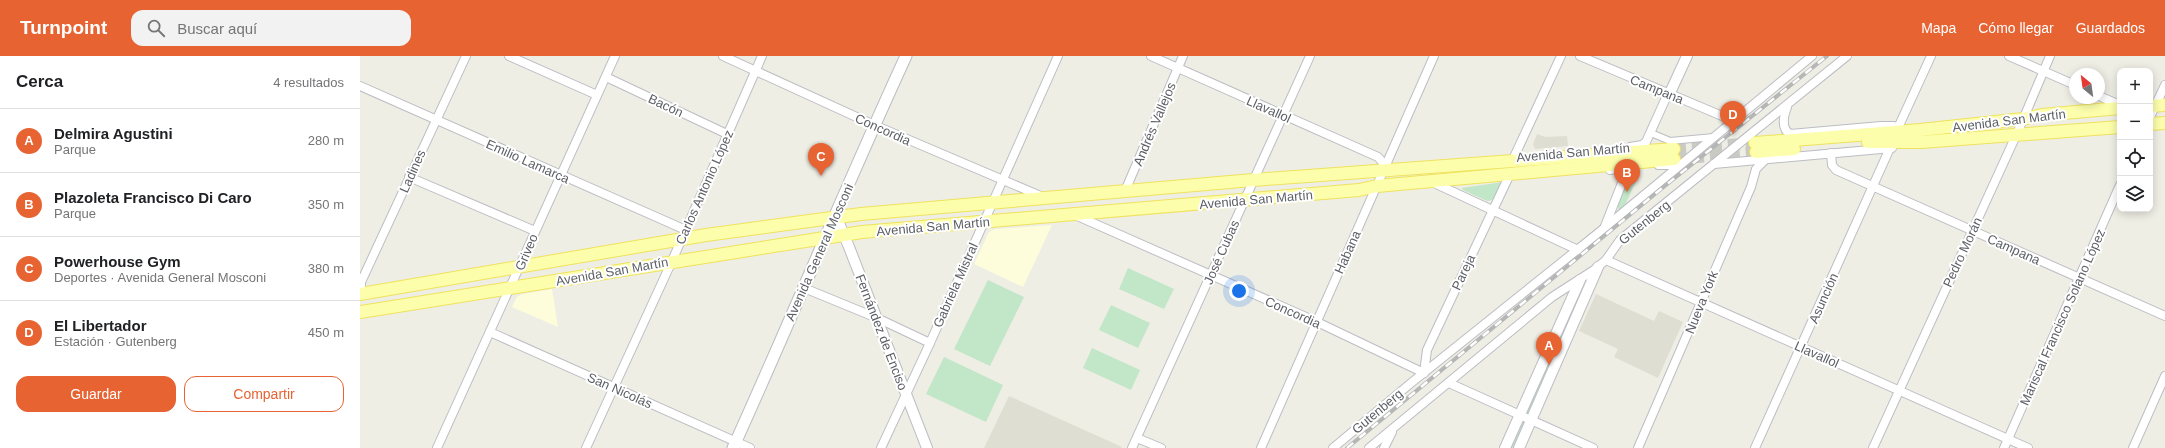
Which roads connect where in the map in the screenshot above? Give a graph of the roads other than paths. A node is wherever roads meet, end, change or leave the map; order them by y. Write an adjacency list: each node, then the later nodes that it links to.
1 (466, 56): 36 (street, Ladines)
2 (509, 56): 27 (street)
3 (615, 56): 23 (street, Griveo)
4 (723, 56): 21 (street, Concordia)
5 (762, 56): 21 (street, Carlos Antonio López)
6 (905, 56): 40 (main road, Avenida General Mosconi)
7 (1058, 56): 60 (street, Gabriela Mistral)
8 (1151, 56): 20 (street, Llavallol)
9 (1183, 56): 20 (street, Andrés Vallejos)
10 (1310, 56): 34 (street, José Cubas)
11 (1434, 56): 55 (street, Habana)
12 (1561, 56): 50 (street)
13 (1580, 56): 28 (street, Campana)
14 (1687, 56): 28 (street)
15 (1811, 56): 37 (street, Gutenberg)
16 (1847, 56): 32 (street, Gutenberg)
17 (1931, 56): 42 (street)
18 (2010, 56): 22 (street)
19 (2050, 56): 22 (street, Pedro Morán)
20 (1177, 68): 34 (street, Llavallol); 65 (street, Andrés Vallejos)
21 (756, 70): 40 (street, Concordia); 44 (street, Carlos Antonio López)
22 (2043, 71): 24 (street); 35 (street, Pedro Morán)
23 (606, 77): 27 (street, Griveo); 44 (street, Bacón)
24 (2069, 82)
25 (2165, 85): 31 (street)
26 (360, 86): 36 (street, Emilio Lamarca)
27 (597, 95): 58 (street, Griveo)
28 (1669, 95): 37 (street, Campana); 43 (street)
29 (2105, 99): 30 (street)
30 (2118, 104)
31 (2157, 105)
32 (1787, 106): 42 (street, Avenida San Martín); 54 (street, Gutenberg)
33 (2117, 108): 35 (main road, Avenida San Martín)
34 (1283, 115): 55 (street, Llavallol); 61 (street, José Cubas)
35 (2023, 119): 42 (main road, Avenida San Martín); 45 (street, Pedro Morán)
36 (435, 121): 58 (street, Emilio Lamarca); 59 (street, Ladines)
37 (1734, 122): 46 (street, Gutenberg)
38 (2153, 124): 39 (main road)
39 (2165, 124)
40 (874, 125): 60 (street, Concordia); 72 (main road, Avenida General Mosconi)
41 (2117, 127): 45 (main road, Avenida San Martín)
42 (1898, 130): 47 (main road, Avenida San Martín)
43 (1651, 133): 46 (street); 50 (street, Avenida San Martín)
44 (727, 134): 77 (street, Carlos Antonio López)
45 (2016, 136): 47 (main road, Avenida San Martín); 75 (street, Pedro Morán)
46 (1716, 137): 51 (street, Gutenberg)
47 (1921, 142): 48 (street, Avenida San Martín)
48 (1890, 148): 49 (street, Avenida San Martín); 63 (street, Asunción)
49 (1831, 153): 52 (street, Avenida San Martín); 63 (street, Campana)
50 (1515, 155): 53 (street, Avenida San Martín)
51 (1676, 158): 53 (main road, Avenida San Martín); 56 (street, Avenida San Martín); 57 (main road, Avenida San Martín); 74 (street, Gutenberg)
52 (1766, 159): 54 (street, Avenida San Martín); 91 (street, Nueva York)
53 (1485, 164): 55 (main road, Avenida San Martín)
54 (1714, 164): 81 (street, Gutenberg)
55 (1384, 168): 61 (main road, Avenida San Martín); 64 (street, Habana)
56 (1618, 169): 57 (street, Avenida San Martín); 74 (street)
57 (1510, 174): 62 (main road, Avenida San Martín); 70 (street, Pareja)
58 (560, 176): 76 (street, Griveo); 77 (street, Emilio Lamarca)
59 (409, 177): 76 (street); 88 (street, Ladines)
60 (1001, 180): 67 (street, Concordia); 69 (street, Gabriela Mistral)
61 (1253, 180): 65 (main road, Avenida San Martín); 68 (street, José Cubas)
62 (1430, 181): 64 (main road, Avenida San Martín); 70 (street)
63 (1872, 185): 75 (street, Campana); 98 (street, Asunción)
64 (1377, 186): 68 (main road, Avenida San Martín); 95 (street, Habana)
65 (1125, 191): 67 (main road, Avenida San Martín)
66 (2117, 192): 86 (street, Mariscal Francisco Solano López)
67 (1045, 198): 69 (main road, Avenida San Martín)
68 (1245, 199): 71 (main road, Avenida San Martín); 85 (street, José Cubas)
69 (991, 204): 72 (main road, Avenida San Martín); 73 (street, Gabriela Mistral)
70 (1492, 210): 80 (street); 99 (street, Pareja)
71 (1072, 214): 73 (main road, Avenida San Martín); 85 (street, Concordia)
72 (836, 216): 77 (main road, Avenida San Martín); 78 (street, Fernández de Enciso); 79 (main road, Avenida General Mosconi)
73 (983, 222): 78 (main road, Avenida San Martín); 97 (street, Gabriela Mistral)
74 (1605, 227): 80 (street, Gutenberg)
75 (1972, 230): 86 (street, Campana); 103 (street, Pedro Morán)
76 (535, 231): 84 (street, Griveo)
77 (683, 234): 82 (street, Carlos Antonio López); 84 (main road, Avenida San Martín)
78 (844, 234): 79 (main road, Avenida San Martín); 94 (street, Fernández de Enciso)
79 (827, 237): 82 (main road, Avenida San Martín); 89 (main road, Avenida General Mosconi)
80 (1578, 250): 99 (street, Gutenberg)
81 (1606, 260): 83 (street, Gutenberg); 91 (street, Llavallol)
82 (672, 261): 90 (main road, Avenida San Martín); 102 (street, Carlos Antonio López)
83 (1598, 267): 87 (street, Gutenberg); 106 (street)
84 (519, 268): 88 (main road, Avenida San Martín); 90 (street, Griveo)
85 (1211, 275): 95 (street, Concordia); 108 (street, José Cubas)
86 (2080, 278): 93 (street, Campana); 109 (street, Mariscal Francisco Solano López)
87 (1580, 280): 101 (street, Gutenberg); 105 (street)
88 (360, 286)
89 (804, 288): 94 (street); 110 (main road, Avenida General Mosconi)
90 (510, 289): 92 (main road, Avenida San Martín); 96 (street, Griveo)
91 (1700, 302): 98 (street, Llavallol); 125 (street, Nueva York)
92 (360, 312)
93 (2165, 316)
94 (877, 318): 97 (street); 104 (street, Fernández de Enciso)
95 (1315, 322): 99 (street, Concordia); 118 (street, Habana)
96 (490, 332): 102 (street, San Nicolás); 111 (street, Griveo)
97 (930, 343): 104 (street, Gabriela Mistral)
98 (1801, 347): 103 (street, Llavallol); 126 (street, Asunción)
99 (1424, 373): 119 (street, Gutenberg)
100 (2165, 376): 130 (street)
101 (1450, 383): 105 (street); 107 (street, Gutenberg)
102 (613, 387): 110 (street, San Nicolás); 112 (street, Carlos Antonio López)
103 (1899, 390): 109 (street, Llavallol); 127 (street, Pedro Morán)
104 (905, 392): 114 (street, Gabriela Mistral); 115 (street, Fernández de Enciso)
105 (1520, 415): 106 (street); 122 (street)
106 (1531, 421): 123 (street); 124 (street)
107 (1393, 429): 120 (street, Gutenberg); 121 (street)
108 (1137, 438): 116 (street, José Cubas); 117 (street)
109 (2008, 439): 128 (street, Mariscal Francisco Solano López); 129 (street, Llavallol)
110 (734, 445): 113 (street, San Nicolás)
111 (437, 448)
112 (586, 448)
113 (750, 448)
114 (880, 448)
115 (927, 448)
116 (1132, 448)
117 (1161, 448)
118 (1261, 448)
119 (1333, 448)
120 (1369, 448)
121 (1384, 448)
122 (1505, 448)
123 (1519, 448)
124 (1593, 448)
125 (1638, 448)
126 (1755, 448)
127 (1873, 448)
128 (2004, 448)
129 (2028, 448)
130 (2133, 448)

